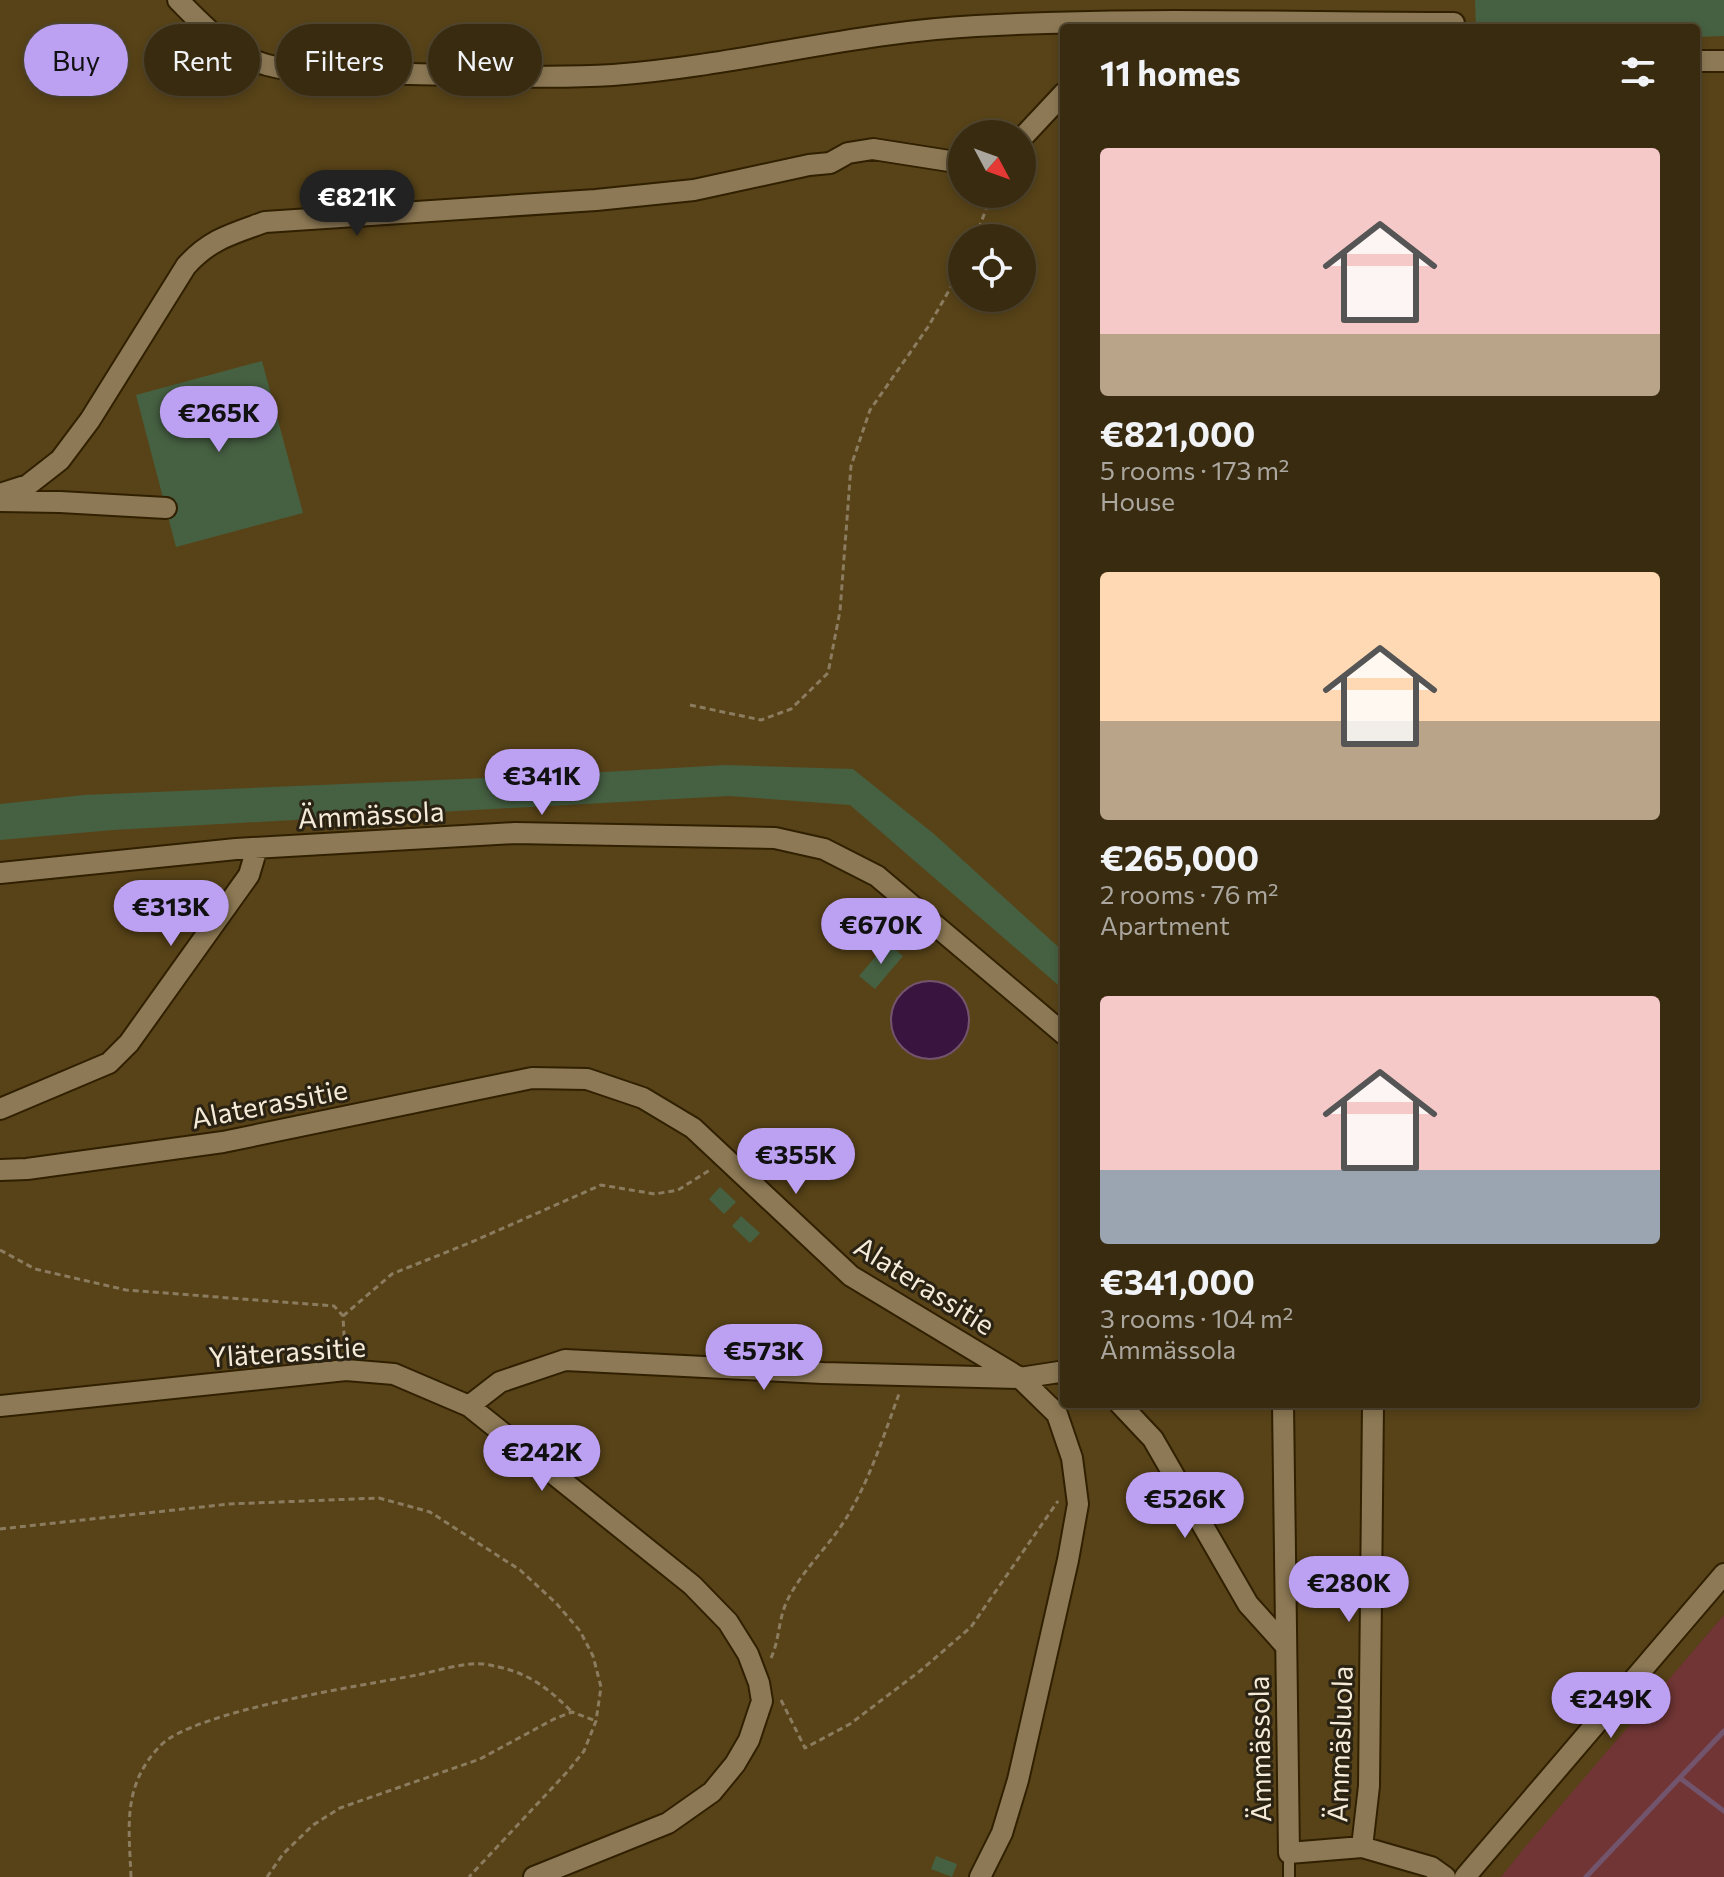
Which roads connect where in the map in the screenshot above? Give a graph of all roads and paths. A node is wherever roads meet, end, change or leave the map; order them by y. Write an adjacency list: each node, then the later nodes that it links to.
1 (178, 0): 3 (street)
2 (1454, 23): 4 (street)
3 (1060, 24)
4 (1077, 24)
5 (1700, 61): 6 (street)
6 (1724, 61)
7 (1060, 97): 8 (street)
8 (1036, 123)
9 (948, 161): 11 (street)
10 (948, 292): 14 (path)
11 (0, 494)
12 (0, 501): 13 (street)
13 (166, 508)
14 (690, 705)
15 (257, 848): 16 (street, Ämmässola); 17 (street, Ämmässola); 18 (street)
16 (0, 873)
17 (1060, 1031)
18 (0, 1109)
19 (727, 1160): 20 (street, Alaterassitie); 22 (path); 26 (street, Alaterassitie)
20 (0, 1170)
21 (0, 1250): 22 (path)
22 (343, 1316): 23 (path)
23 (346, 1370): 27 (street, Yläterassitie); 28 (street, Yläterassitie)
24 (1060, 1372): 26 (street)
25 (905, 1375): 26 (street); 28 (street); 36 (path)
26 (1020, 1378): 32 (street, Alaterassitie)
27 (0, 1406)
28 (469, 1406): 36 (street, Yläterassitie)
29 (1124, 1408): 35 (street)
30 (1283, 1408): 35 (street, Ämmässola)
31 (1373, 1408): 40 (street, Ämmäsluola)
32 (1075, 1479): 37 (path); 46 (street, Alaterassitie)
33 (0, 1529): 39 (path)
34 (1724, 1574): 49 (street)
35 (1284, 1644): 41 (street, Ämmässola)
36 (759, 1683): 45 (street, Yläterassitie)
37 (779, 1695)
38 (572, 1712): 39 (path); 42 (path); 43 (path)
39 (596, 1721): 44 (path)
40 (1362, 1847): 41 (street); 48 (street)
41 (1289, 1853): 47 (lane)
42 (131, 1877)
43 (267, 1877)
44 (469, 1877)
45 (534, 1877)
46 (980, 1877)
47 (1289, 1877)
48 (1445, 1877)
49 (1465, 1877)

